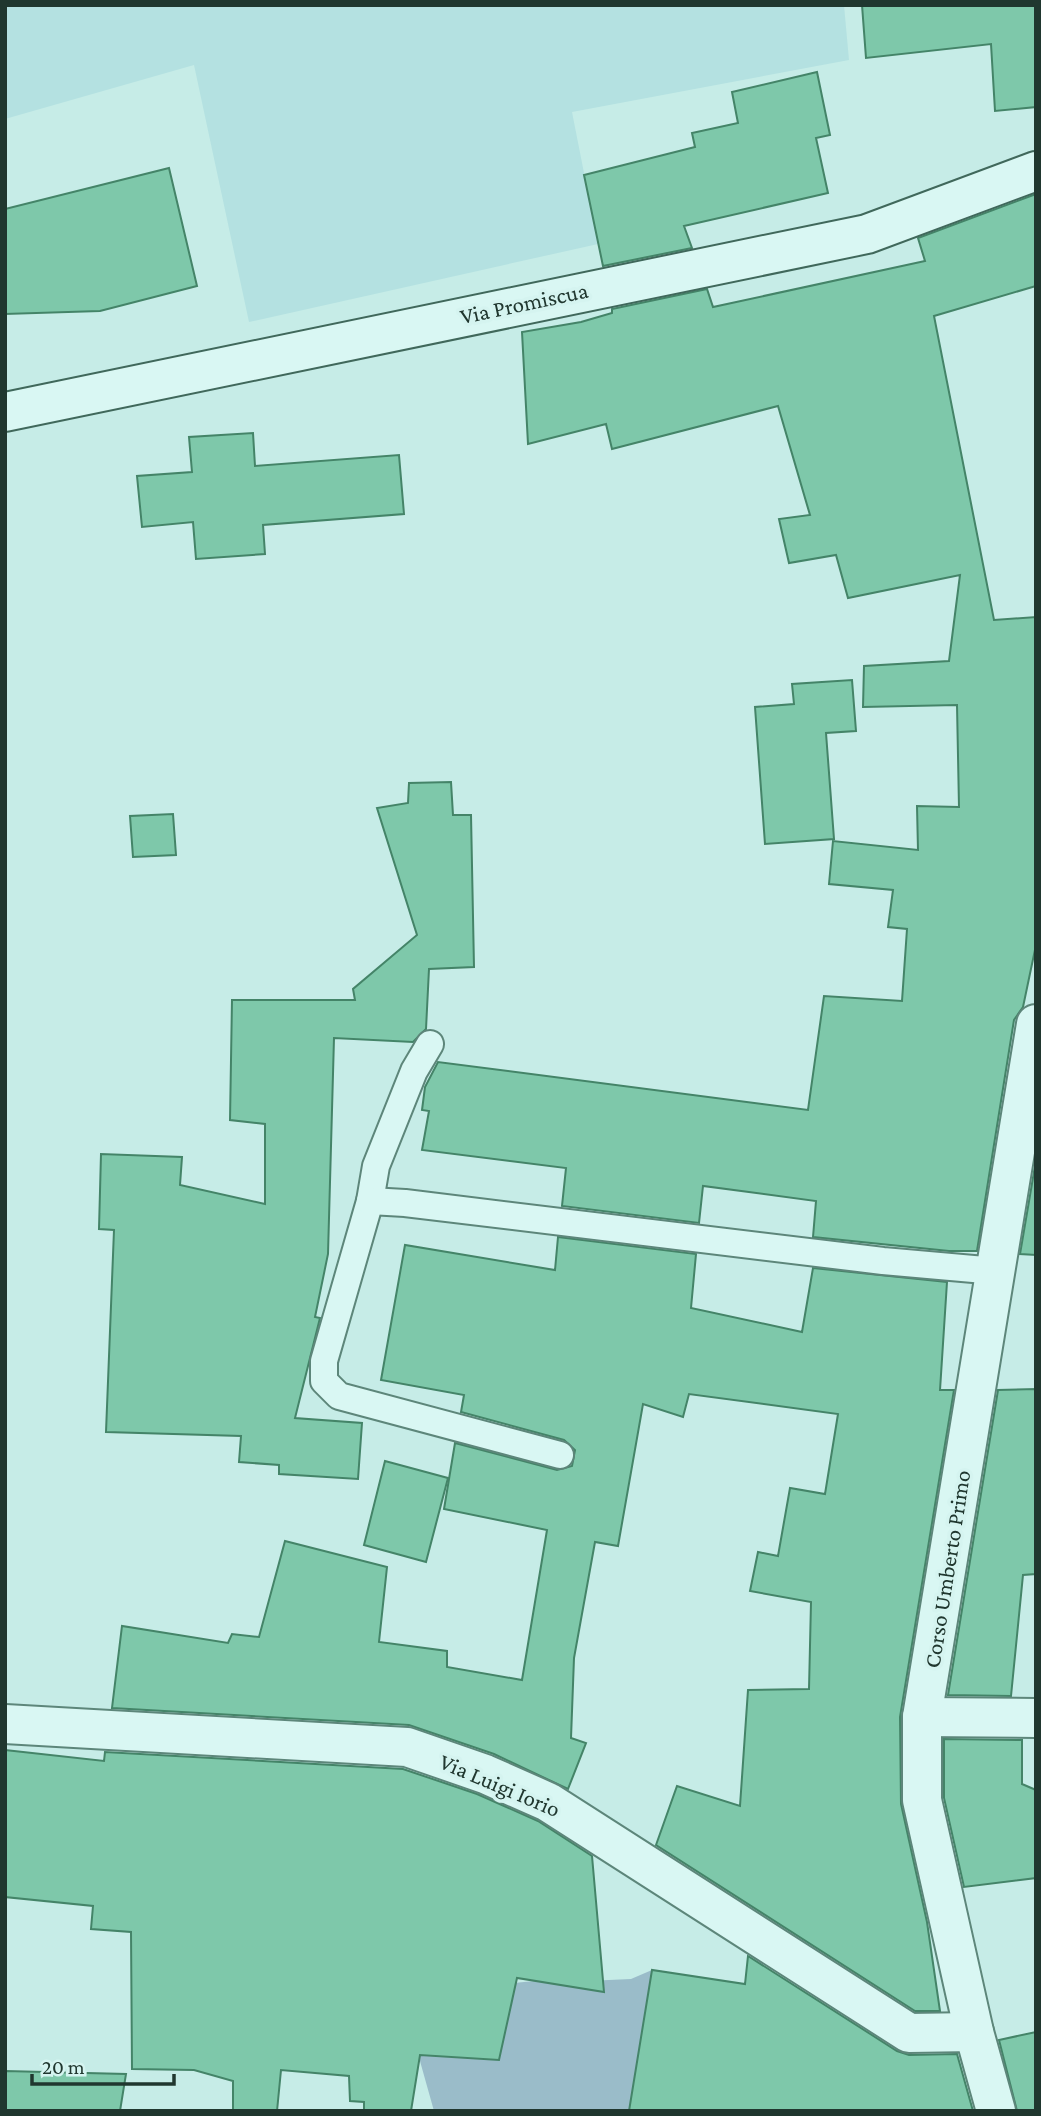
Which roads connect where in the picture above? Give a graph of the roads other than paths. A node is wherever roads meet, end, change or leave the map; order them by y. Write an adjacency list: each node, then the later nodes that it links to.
1 (1036, 172): 2 (street, Via Promiscua)
2 (5, 412)
3 (1036, 1024): 6 (street, Corso Umberto Primo)
4 (430, 1044): 5 (lane)
5 (370, 1201): 6 (lane); 7 (lane)
6 (996, 1271): 8 (street, Corso Umberto Primo)
7 (560, 1455)
8 (922, 1717): 9 (street); 11 (street, Corso Umberto Primo)
9 (1036, 1717)
10 (5, 1724): 11 (street, Via Luigi Iorio)
11 (974, 2032): 12 (street, Corso Umberto Primo)
12 (996, 2111)

